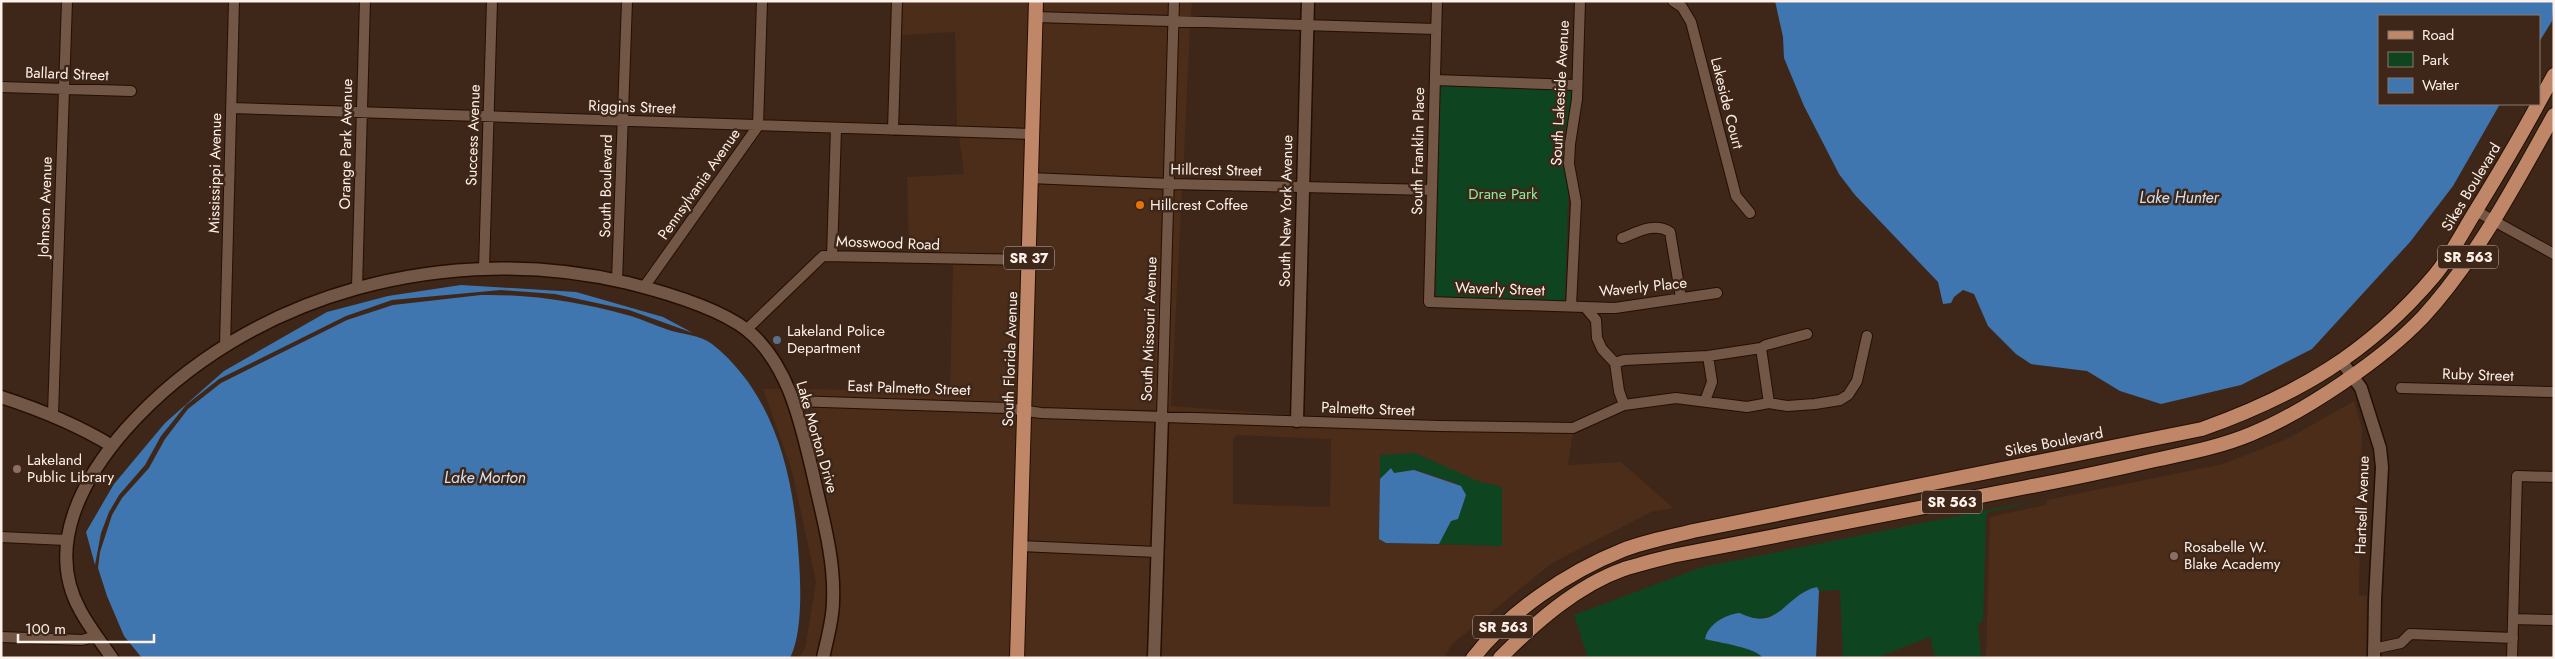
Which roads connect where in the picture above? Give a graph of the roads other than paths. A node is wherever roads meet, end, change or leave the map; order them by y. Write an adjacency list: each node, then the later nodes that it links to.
1 (67, 1): 22 (street, Johnson Avenue)
2 (234, 1): 26 (street, Mississippi Avenue)
3 (365, 1): 27 (street, Orange Park Avenue)
4 (492, 1): 29 (street, Success Avenue)
5 (627, 1): 30 (street, South Boulevard)
6 (762, 1): 31 (street, Pennsylvania Avenue)
7 (897, 1): 33 (street)
8 (1036, 1): 14 (main road, South Florida Avenue / SR 37)
9 (1174, 1): 15 (street, South Missouri Avenue)
10 (1308, 1): 16 (street, South New York Avenue)
11 (1437, 1): 17 (street, South Franklin Place)
12 (1580, 1): 20 (street, South Lakeside Avenue)
13 (1673, 1): 40 (street, Lakeside Court)
14 (1035, 17): 15 (street); 34 (main road, South Florida Avenue / SR 37)
15 (1174, 21): 16 (street); 36 (street, South Missouri Avenue)
16 (1308, 25): 17 (street); 37 (street, South New York Avenue)
17 (1436, 29): 19 (street, South Franklin Place)
18 (2554, 75): 24 (main road, Sikes Boulevard / SR 563)
19 (1435, 80): 20 (street); 38 (street, South Franklin Place)
20 (1576, 84): 53 (street, South Lakeside Avenue)
21 (1, 87): 22 (street, Ballard Street)
22 (64, 90): 23 (street, Ballard Street); 72 (street, Johnson Avenue)
23 (131, 92)
24 (2540, 100)
25 (2537, 105): 39 (main road, Sikes Boulevard / SR 563)
26 (232, 108): 27 (street, Riggins Street); 58 (street, Mississippi Avenue)
27 (361, 113): 29 (street, Riggins Street); 48 (street, Orange Park Avenue)
28 (2554, 115): 41 (main road, SR 563)
29 (489, 118): 30 (street, Riggins Street); 46 (street, Success Avenue)
30 (623, 122): 31 (street, Riggins Street); 47 (street, South Boulevard)
31 (758, 126): 32 (street, Riggins Street); 49 (street, Pennsylvania Avenue)
32 (836, 128): 33 (street, Riggins Street); 44 (street)
33 (893, 130): 34 (street, Riggins Street)
34 (1032, 134): 35 (main road, South Florida Avenue / SR 37)
35 (1030, 178): 36 (street, Hillcrest Street); 45 (main road, South Florida Avenue / SR 37)
36 (1170, 184): 37 (street, Hillcrest Street); 73 (street, South Missouri Avenue)
37 (1303, 187): 38 (street, Hillcrest Street); 74 (street, South New York Avenue)
38 (1432, 190): 52 (street, South Franklin Place)
39 (2476, 211): 41 (street); 61 (main road, Sikes Boulevard / SR 563)
40 (1750, 213)
41 (2492, 221): 43 (street); 63 (main road, SR 563)
42 (1622, 238): 51 (street)
43 (2554, 254)
44 (832, 256): 45 (street, Mosswood Road); 55 (street, Mosswood Road)
45 (1029, 260): 71 (main road, South Florida Avenue / SR 37)
46 (484, 269): 47 (street, Lake Morton Drive); 48 (street, Lake Morton Drive)
47 (618, 281): 49 (street, Lake Morton Drive)
48 (357, 288): 58 (street, Lake Morton Drive)
49 (644, 288): 55 (street, Lake Morton Drive)
50 (1717, 292): 51 (street, Waverly Place)
51 (1680, 298): 54 (street, Waverly Place)
52 (1429, 302): 53 (street, Waverly Street)
53 (1571, 306): 54 (street, Waverly Place)
54 (1585, 307): 62 (street)
55 (746, 330): 67 (street, Lake Morton Drive)
56 (1806, 334): 59 (street)
57 (1867, 336): 69 (street)
58 (225, 346): 75 (street, Lake Morton Drive)
59 (1761, 348): 60 (street); 69 (street)
60 (1708, 356): 62 (street); 68 (street)
61 (2342, 362): 63 (street, Hartsell Avenue); 81 (main road, Sikes Boulevard / SR 563)
62 (1615, 363): 70 (street)
63 (2351, 375): 85 (main road, SR 563); 89 (street, Hartsell Avenue)
64 (2400, 388): 65 (street, Ruby Street)
65 (2554, 392)
66 (1, 397): 72 (street)
67 (793, 401): 71 (street, East Palmetto Street); 90 (street, Lake Morton Drive)
68 (1705, 401): 69 (street); 70 (street)
69 (1769, 403)
70 (1624, 405): 74 (street, Palmetto Street)
71 (1025, 409): 73 (street, East Palmetto Street); 79 (main road, South Florida Avenue / SR 37)
72 (53, 414): 75 (street)
73 (1162, 416): 74 (street, Palmetto Street); 80 (street, South Missouri Avenue)
74 (1296, 421)
75 (112, 446): 78 (street, Lake Morton Drive)
76 (2554, 477): 83 (street)
77 (1, 537): 78 (street)
78 (66, 540): 86 (street, Lake Morton Drive)
79 (1020, 546): 80 (street); 92 (main road, South Florida Avenue / SR 37)
80 (1158, 552): 93 (street, South Missouri Avenue)
81 (1592, 566): 82 (main road, Sikes Boulevard / SR 563); 85 (main road)
82 (1519, 612): 94 (main road, Sikes Boulevard / SR 563); 95 (main road)
83 (2513, 619): 84 (street); 88 (street)
84 (2554, 620)
85 (1534, 626): 96 (main road, SR 563)
86 (96, 636): 87 (street); 91 (street, Lake Morton Drive)
87 (1, 637)
88 (2513, 638): 89 (street); 97 (street)
89 (2374, 653)
90 (824, 657)
91 (112, 658)
92 (1017, 658)
93 (1154, 658)
94 (1473, 658)
95 (1490, 658)
96 (1500, 658)
97 (2512, 658)

